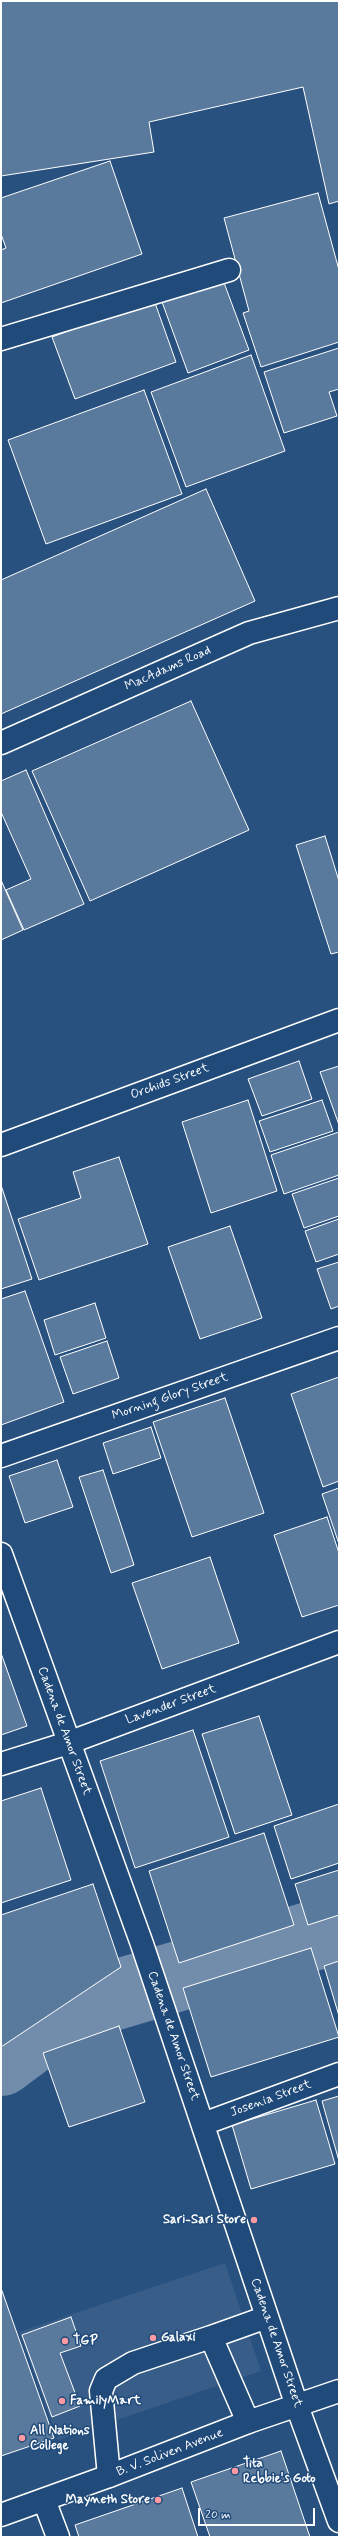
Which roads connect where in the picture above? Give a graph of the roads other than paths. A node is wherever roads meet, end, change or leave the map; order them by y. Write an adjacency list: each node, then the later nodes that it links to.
1 (229, 270): 2 (street)
2 (1, 339)
3 (339, 608): 4 (street, MacAdams Road)
4 (1, 743)
5 (339, 1020): 6 (street, Orchids Street)
6 (1, 1145)
7 (339, 1338): 8 (street, Morning Glory Street)
8 (1, 1456)
9 (1, 1554): 11 (street, Cadena de Amor Street)
10 (339, 1642): 11 (street, Lavender Street)
11 (68, 1743): 12 (street, Lavender Street); 14 (street, Cadena de Amor Street)
12 (1, 1764)
13 (339, 2074): 14 (street, Josenia Street)
14 (203, 2124): 15 (street, Cadena de Amor Street)
15 (267, 2317): 16 (street); 18 (street, Cadena de Amor Street)
16 (211, 2337): 19 (street); 20 (street)
17 (339, 2390): 18 (street, B. V. Soliven Avenue)
18 (297, 2406): 19 (street, B. V. Soliven Avenue); 23 (street, Cadena de Amor Street)
19 (248, 2422): 20 (street, B. V. Soliven Avenue)
20 (109, 2476): 21 (street, B. V. Soliven Avenue)
21 (44, 2500): 22 (street, B. V. Soliven Avenue); 24 (street)
22 (1, 2515)
23 (339, 2520)
24 (58, 2537)

